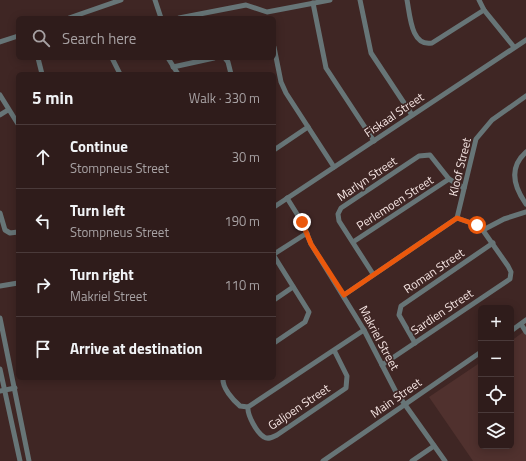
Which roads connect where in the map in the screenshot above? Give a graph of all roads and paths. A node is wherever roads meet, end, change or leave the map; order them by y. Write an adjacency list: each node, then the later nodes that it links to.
1 (121, 0): 10 (street)
2 (155, 0): 11 (street)
3 (330, 0): 7 (street)
4 (360, 0): 32 (street)
5 (407, 0): 8 (street)
6 (479, 0): 8 (street)
7 (313, 3): 9 (street); 35 (street)
8 (484, 10): 16 (street)
9 (268, 15): 12 (street)
10 (77, 16)
11 (160, 16)
12 (189, 16)
13 (16, 37): 15 (street)
14 (526, 40): 16 (street, Fiskaal Street)
15 (0, 42)
16 (514, 47): 32 (street, Fiskaal Street)
17 (276, 56): 34 (street)
18 (38, 60): 24 (street)
19 (113, 60): 25 (street)
20 (169, 60): 23 (street)
21 (205, 60): 23 (street)
22 (226, 60): 27 (street)
23 (173, 67): 26 (street)
24 (42, 72)
25 (119, 72)
26 (177, 72)
27 (230, 72)
28 (0, 95): 30 (street)
29 (526, 96): 40 (street, Kloof Street)
30 (8, 110): 31 (street); 33 (street)
31 (0, 115)
32 (412, 115): 35 (street, Fiskaal Street)
33 (16, 121)
34 (308, 127): 36 (street); 38 (street)
35 (374, 141): 38 (street, Fiskaal Street)
36 (276, 149)
37 (526, 152): 42 (street)
38 (334, 167): 41 (street, Fiskaal Street)
39 (449, 179): 40 (street, Marlyn Street); 50 (street, Perlemoen Street); 50 (street, Marlyn Street)
40 (464, 188): 46 (street, Kloof Street)
41 (287, 198): 43 (street, Fiskaal Street); 49 (street, Makriel Street)
42 (526, 204)
43 (276, 206)
44 (526, 212): 47 (street)
45 (0, 213): 48 (street)
46 (457, 218): 47 (street); 54 (street)
47 (483, 230): 51 (street)
48 (16, 232)
49 (307, 234): 52 (street); 58 (street, Makriel Street)
50 (353, 242): 54 (street, Marlyn Street)
51 (493, 243): 67 (street, Roman Street); 67 (street, Sardien Street)
52 (276, 254)
53 (276, 258): 57 (street)
54 (373, 274): 58 (street)
55 (16, 283): 56 (street)
56 (0, 286)
57 (293, 287): 59 (street); 66 (street)
58 (344, 295): 64 (street, Makriel Street)
59 (276, 299)
60 (0, 318): 73 (street)
61 (526, 320): 62 (street)
62 (521, 324): 63 (street); 65 (street)
63 (514, 329)
64 (364, 330): 68 (street); 70 (street, Makriel Street)
65 (526, 332)
66 (276, 342)
67 (415, 343): 70 (street, Sardien Street)
68 (334, 350): 76 (street); 76 (street, Galjoen Street)
69 (478, 354): 75 (street, Main Street)
70 (382, 365): 75 (street, Makriel Street)
71 (0, 369): 74 (street)
72 (223, 380): 76 (street)
73 (15, 388): 74 (street); 79 (street)
74 (2, 391): 78 (street)
75 (404, 405): 77 (street, Makriel Street); 80 (street, Main Street)
76 (248, 407)
77 (434, 446): 81 (street); 82 (street, Makriel Street)
78 (20, 461)
79 (29, 461)
80 (323, 461)
81 (412, 461)
82 (445, 461)

